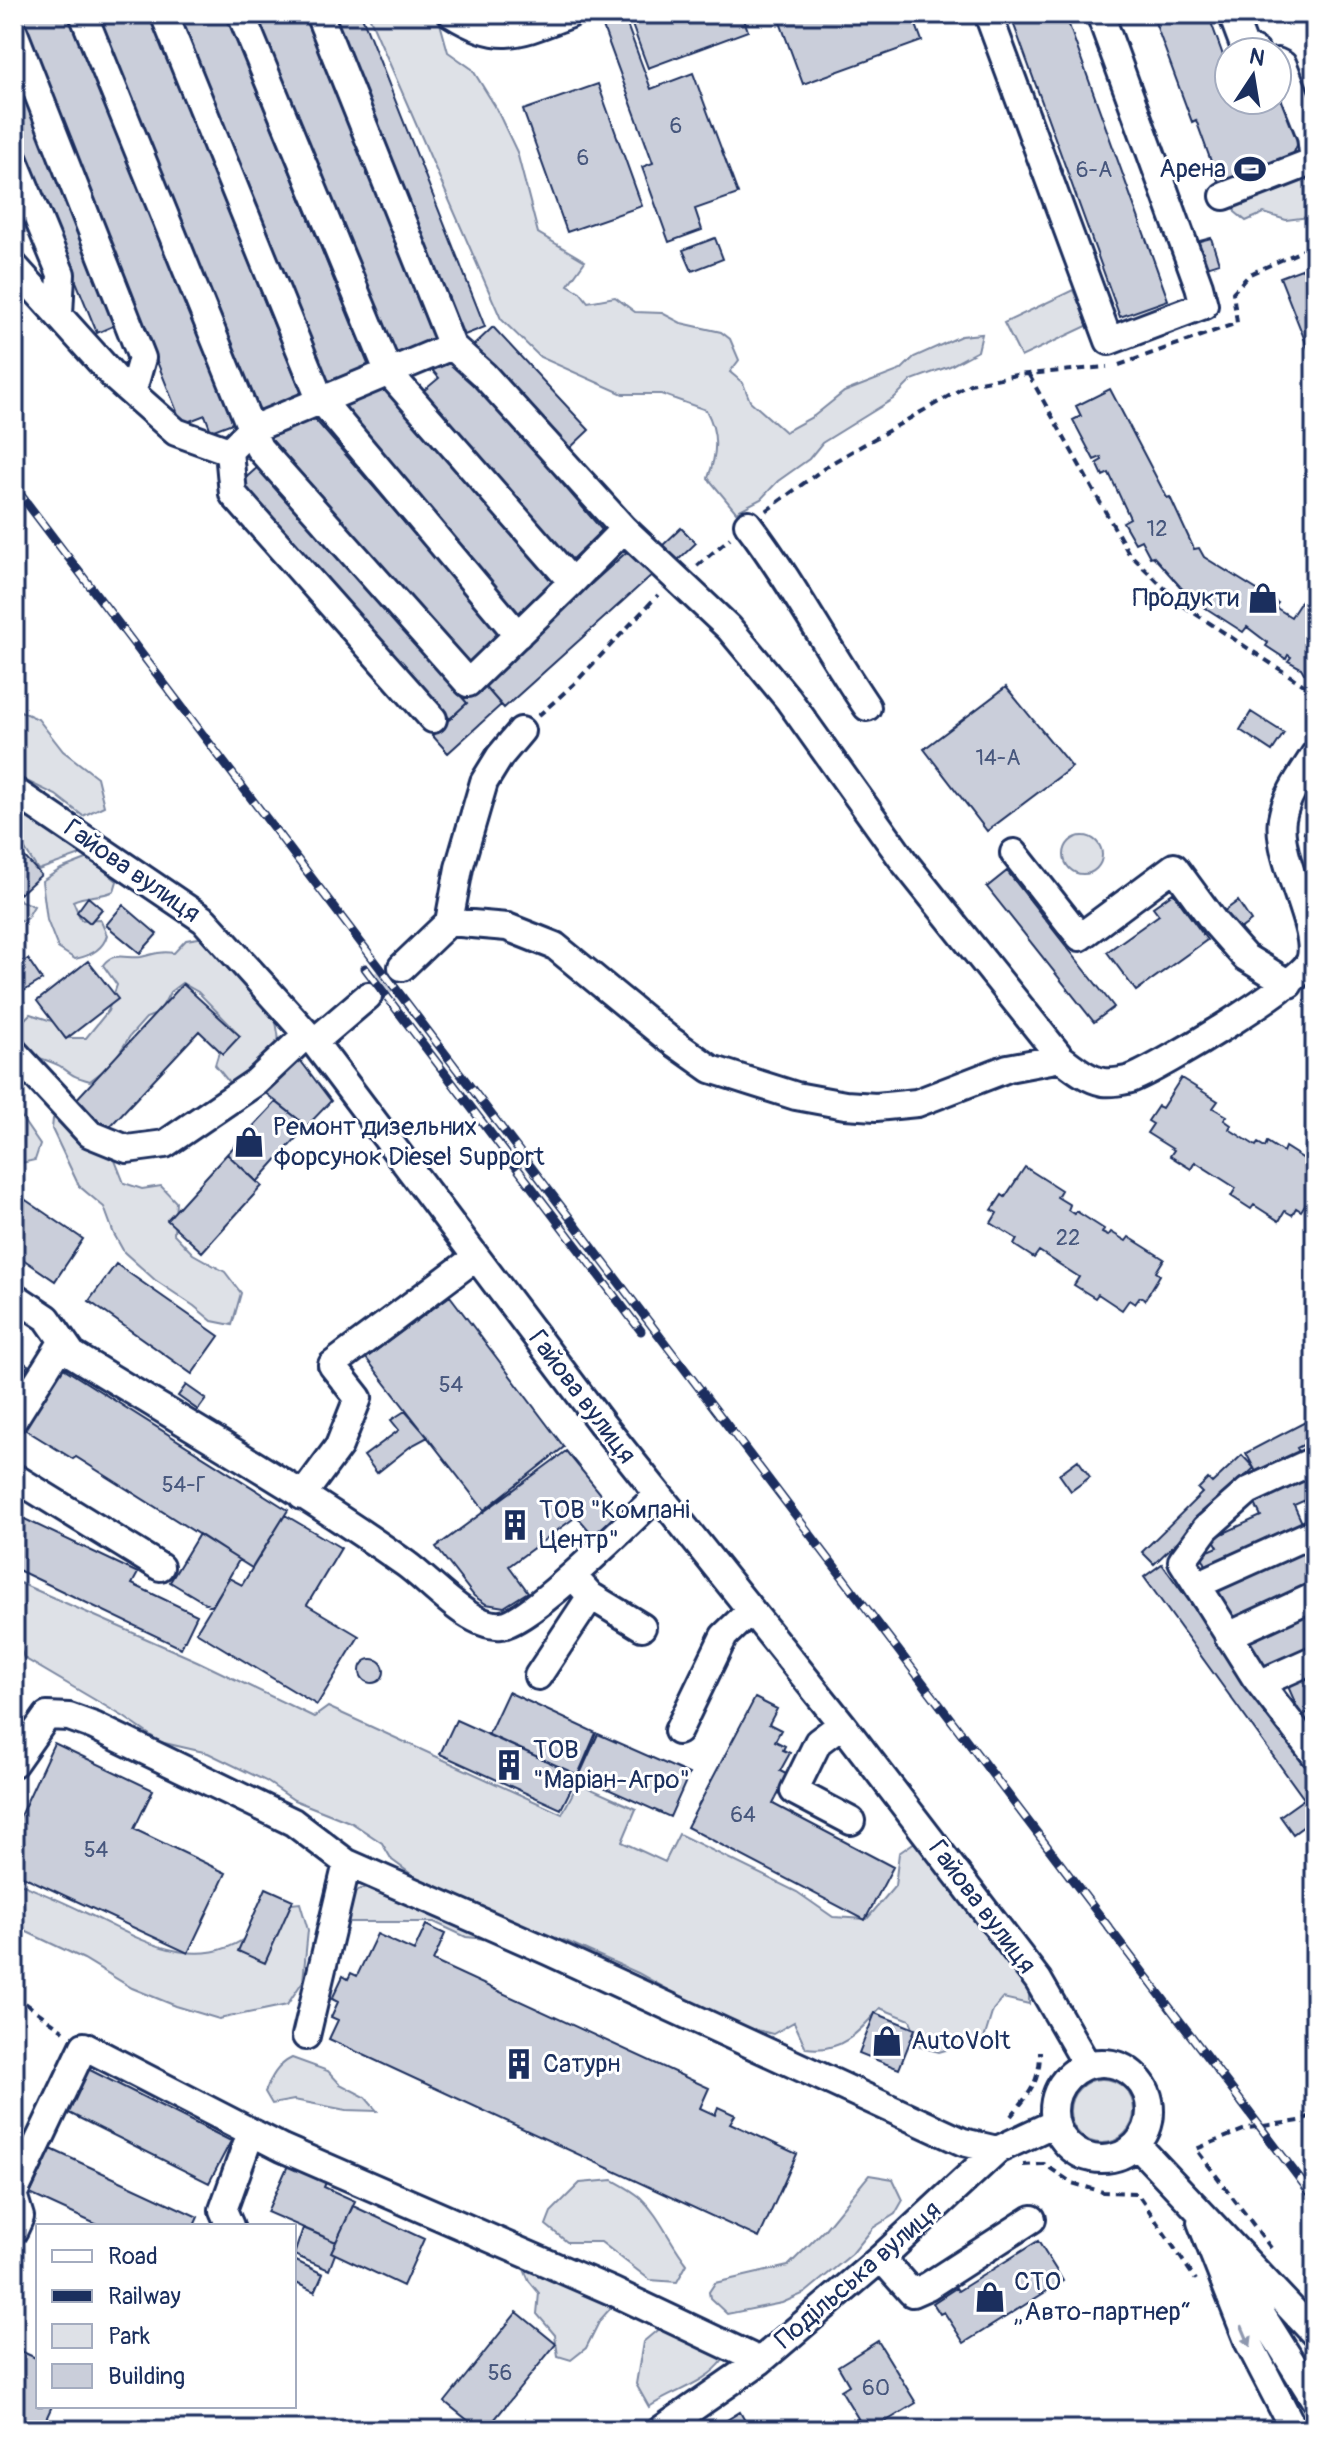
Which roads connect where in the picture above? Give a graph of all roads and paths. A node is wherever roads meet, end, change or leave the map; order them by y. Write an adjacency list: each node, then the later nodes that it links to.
1 (83, 14): 23 (street)
2 (164, 14): 22 (street)
3 (241, 14): 19 (street)
4 (319, 14): 17 (street)
5 (452, 14): 6 (street)
6 (570, 14)
7 (988, 14): 8 (street)
8 (1100, 14)
9 (1232, 14): 11 (street)
10 (14, 33): 21 (street)
11 (1240, 36)
12 (1293, 90): 14 (street)
13 (14, 160): 16 (street)
14 (1224, 196)
15 (14, 266): 16 (street)
16 (59, 315): 21 (street)
17 (452, 346): 19 (street); 26 (street)
18 (1124, 365): 20 (path)
19 (389, 373): 22 (street); 28 (street)
20 (1029, 375): 25 (path); 30 (path)
21 (132, 393): 24 (street)
22 (320, 399): 23 (street); 29 (street)
23 (250, 430): 24 (street); 29 (street)
24 (229, 451): 32 (street)
25 (748, 524): 27 (path); 31 (street)
26 (624, 529): 27 (street); 28 (street)
27 (676, 578): 33 (path); 43 (street)
28 (572, 582): 29 (street)
29 (518, 635)
30 (1315, 688)
31 (867, 707)
32 (433, 719)
33 (521, 731): 37 (street)
34 (1315, 754): 39 (street)
35 (14, 791): 41 (street, Гайова вулиця)
36 (1014, 853): 39 (street)
37 (449, 922): 38 (street); 43 (street)
38 (402, 967)
39 (1289, 984): 43 (street)
40 (368, 996): 41 (street)
41 (311, 1038): 42 (street); 44 (street, Гайова вулиця)
42 (14, 1052)
43 (1061, 1058)
44 (476, 1257): 50 (street, Гайова вулиця); 51 (street)
45 (14, 1296): 46 (street)
46 (63, 1341): 47 (street); 51 (street)
47 (14, 1419)
48 (1315, 1460): 55 (street)
49 (14, 1477): 53 (street)
50 (658, 1495): 54 (street); 58 (street, Гайова вулиця)
51 (302, 1496): 54 (street)
52 (1315, 1532): 55 (street)
53 (160, 1567)
54 (572, 1575): 56 (street)
55 (1197, 1585): 60 (street)
56 (591, 1596): 59 (street); 62 (street)
57 (1315, 1596): 60 (street)
58 (751, 1610): 64 (street, Гайова вулиця); 66 (street)
59 (642, 1627)
60 (1228, 1636): 63 (street)
61 (1315, 1659): 63 (street)
62 (538, 1676)
63 (1261, 1683): 65 (street)
64 (842, 1724): 69 (street); 75 (street, Гайова вулиця)
65 (1306, 1727): 68 (street)
66 (678, 1731)
67 (21, 1741): 70 (street)
68 (1315, 1755)
69 (851, 1821)
70 (347, 1863): 72 (street); 80 (street)
71 (14, 1995): 73 (path)
72 (306, 2036)
73 (84, 2046): 78 (street); 81 (street)
74 (1040, 2051): 80 (path)
75 (1087, 2065): 77 (street); 79 (street)
76 (1315, 2114): 87 (path)
77 (1055, 2123): 79 (street); 80 (street, Подільська вулиця)
78 (253, 2133): 84 (street); 90 (street)
79 (1137, 2145): 82 (street)
80 (1002, 2146): 86 (street, Подільська вулиця); 88 (path)
81 (14, 2195): 85 (street)
82 (1197, 2211): 89 (street); 91 (street); 93 (street, one-way to 93)
83 (1032, 2219): 86 (street)
84 (229, 2224)
85 (14, 2230)
86 (881, 2258): 90 (street, Подільська вулиця)
87 (1278, 2258)
88 (1198, 2283)
89 (1315, 2334)
90 (760, 2361): 92 (street, Подільська вулиця)
91 (1315, 2400)
92 (661, 2430)
93 (1294, 2430)

